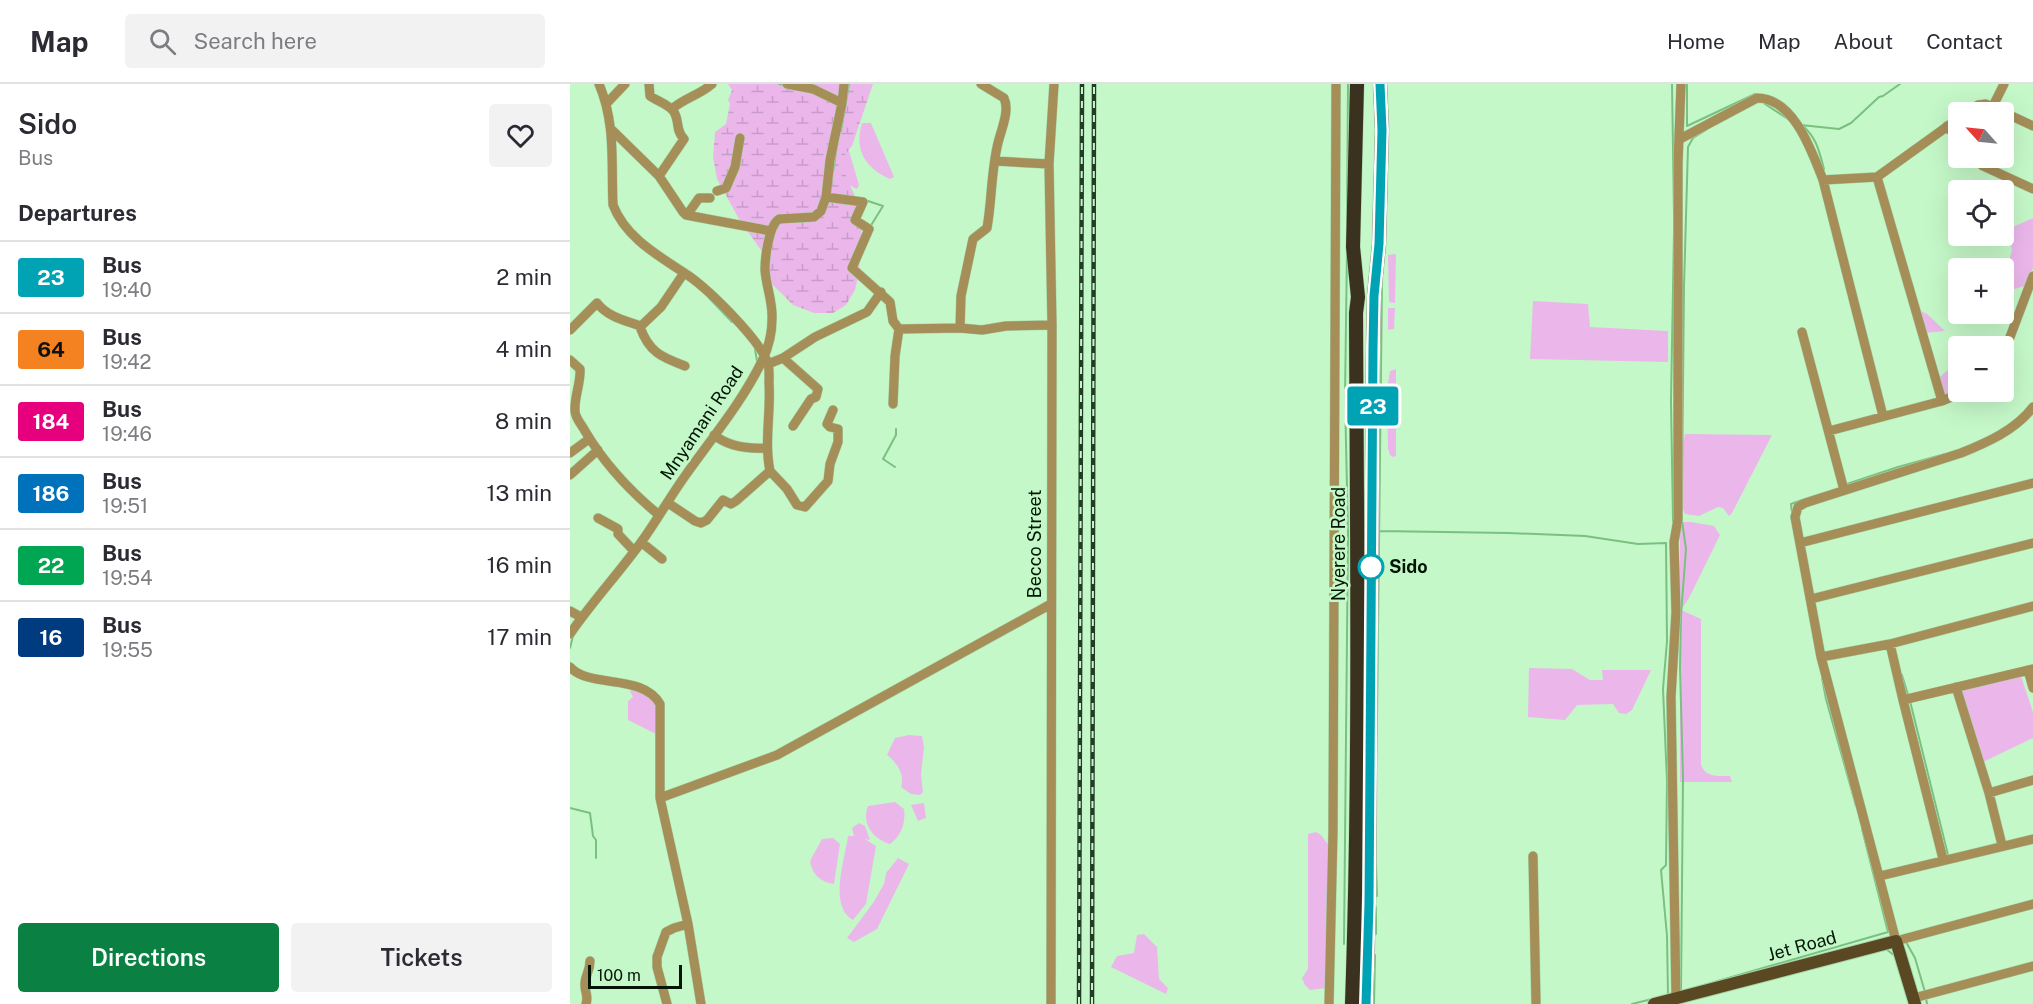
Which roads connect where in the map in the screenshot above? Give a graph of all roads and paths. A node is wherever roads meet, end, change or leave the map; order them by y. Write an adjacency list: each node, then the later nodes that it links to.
1 (599, 84): 15 (street, Mnyamani Road)
2 (626, 84): 15 (street)
3 (650, 84): 17 (street)
4 (712, 84): 17 (street)
5 (787, 84): 16 (street)
6 (844, 84): 16 (street)
7 (981, 84): 24 (street)
8 (1054, 84): 25 (street, Becco Street)
9 (1335, 84): 105 (street)
10 (1357, 84): 106 (highway, Nyerere Road)
11 (1380, 84): 107 (highway, Nyerere Road)
12 (1681, 84): 23 (street)
13 (2004, 84): 14 (street)
14 (1995, 102)
15 (607, 103): 21 (street, Mnyamani Road)
16 (842, 103): 31 (street)
17 (672, 109): 27 (street)
18 (2014, 116): 20 (street)
19 (1947, 126): 28 (street)
20 (2033, 126)
21 (612, 130): 27 (street); 34 (street, Mnyamani Road)
22 (740, 138): 32 (street)
23 (1680, 139): 29 (street); 99 (street)
24 (995, 161): 25 (street); 40 (street)
25 (1049, 164): 37 (street, Becco Street)
26 (1987, 168): 30 (street)
27 (658, 176): 32 (street)
28 (1877, 177): 29 (street); 49 (street)
29 (1822, 180): 53 (street)
30 (2033, 189)
31 (826, 197): 33 (street); 36 (street)
32 (687, 215): 33 (street)
33 (771, 231): 46 (street)
34 (684, 273): 38 (street); 46 (street, Mnyamani Road)
35 (2033, 276): 43 (street)
36 (881, 292): 39 (street); 44 (street)
37 (1052, 325): 40 (street); 74 (street, Becco Street)
38 (640, 326): 41 (street); 47 (street)
39 (899, 328): 40 (street); 50 (street)
40 (960, 328)
41 (570, 330)
42 (1802, 332): 55 (street)
43 (2010, 336)
44 (783, 358): 46 (street); 54 (street)
45 (570, 360): 57 (street)
46 (766, 360): 56 (street, Mnyamani Road); 58 (street)
47 (685, 366)
48 (1948, 398): 49 (street)
49 (1942, 401): 53 (street)
50 (893, 404)
51 (2033, 407): 64 (street)
52 (833, 410): 61 (street)
53 (1884, 416): 55 (street)
54 (793, 426)
55 (1829, 431): 64 (street)
56 (714, 435): 58 (street); 65 (street, Mnyamani Road)
57 (589, 439): 59 (street); 60 (street)
58 (767, 448): 61 (street)
59 (598, 450): 62 (street); 66 (street)
60 (570, 453)
61 (770, 471): 65 (street)
62 (570, 475)
63 (2033, 483): 69 (street)
64 (1844, 490): 69 (street)
65 (668, 503): 66 (street, Mnyamani Road)
66 (659, 515): 68 (street, Mnyamani Road)
67 (598, 518): 71 (street)
68 (641, 542): 71 (street, Mnyamani Road); 72 (street)
69 (1800, 543): 73 (street)
70 (2033, 543): 73 (street)
71 (634, 550): 77 (street, Mnyamani Road)
72 (662, 559)
73 (1811, 599): 80 (street)
74 (1052, 604): 88 (street); 104 (street, Becco Street)
75 (2033, 606): 79 (street)
76 (570, 611): 77 (street)
77 (581, 617): 78 (street, Mnyamani Road)
78 (570, 634)
79 (1890, 644): 80 (street); 85 (street)
80 (1821, 657): 93 (street)
81 (570, 667): 88 (street)
82 (2031, 669): 83 (street); 84 (street)
83 (1956, 687): 85 (street); 87 (street)
84 (2033, 688)
85 (1903, 700): 92 (street)
86 (2033, 780): 87 (street)
87 (1989, 793): 90 (street)
88 (660, 798): 95 (street)
89 (2033, 839): 90 (street)
90 (2002, 845): 92 (street)
91 (1533, 856): 108 (street)
92 (1943, 859): 93 (street)
93 (1880, 876): 96 (street)
94 (2033, 904): 96 (street)
95 (688, 924): 102 (street); 103 (street)
96 (1896, 941): 99 (main road, Jet Road); 100 (main road)
97 (590, 962): 101 (street)
98 (2033, 966): 100 (street)
99 (1676, 998): 109 (main road, Jet Road)
100 (1914, 1001)
101 (586, 1004)
102 (667, 1004)
103 (701, 1004)
104 (1051, 1004)
105 (1329, 1004)
106 (1352, 1004)
107 (1366, 1004)
108 (1536, 1004)
109 (1654, 1004)

